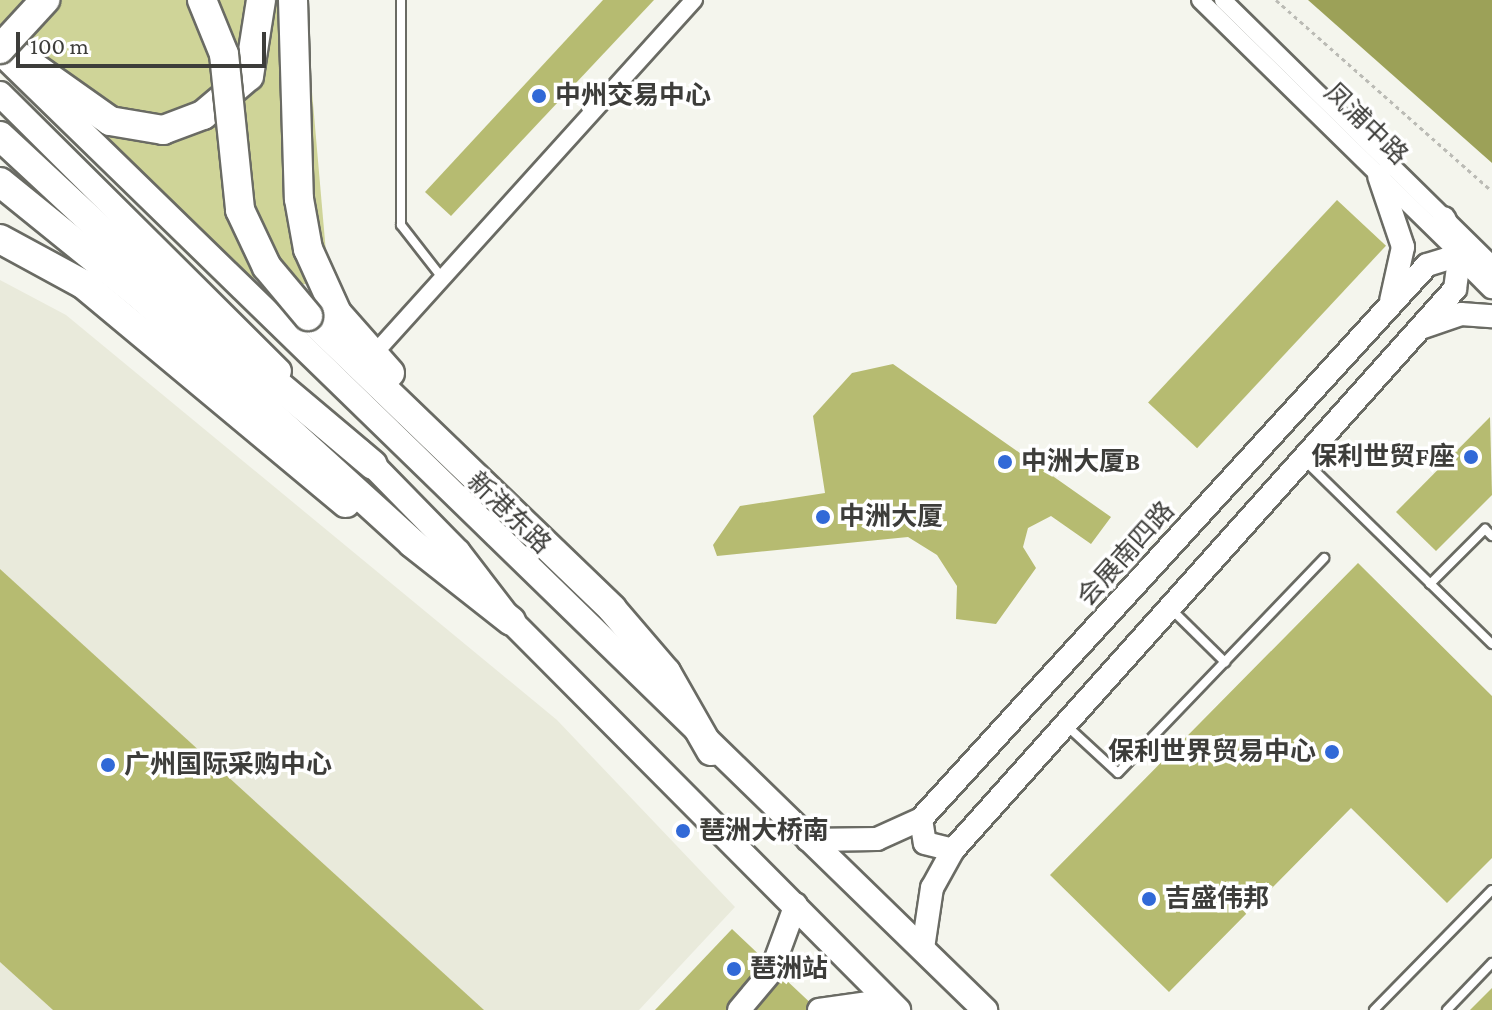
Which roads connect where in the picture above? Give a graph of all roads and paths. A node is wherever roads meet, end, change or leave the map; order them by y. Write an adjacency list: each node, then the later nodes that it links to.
1 (45, 0): 10 (highway, bridge)
2 (202, 0): 28 (highway, bridge)
3 (261, 0): 10 (highway)
4 (293, 0): 25 (highway)
5 (401, 0): 20 (lane)
6 (694, 0): 20 (street)
7 (1200, 0): 13 (street, 凤浦中路)
8 (1223, 0): 16 (street, 凤浦中路)
9 (1276, 0): 15 (path)
10 (0, 48): 38 (main road, 新港东路)
11 (0, 94): 27 (main road)
12 (0, 136): 27 (highway)
13 (1379, 176): 18 (street, 凤浦中路); 22 (street)
14 (0, 182): 30 (highway)
15 (1492, 191)
16 (1444, 218): 18 (street); 19 (street, 凤浦中路)
17 (0, 239): 30 (highway)
18 (1460, 255): 19 (street); 21 (street, 凤浦中路); 22 (street, 会展南四路); 24 (street)
19 (1492, 265)
20 (443, 279): 25 (street)
21 (1492, 287)
22 (1390, 304): 39 (street, 会展南四路)
23 (1492, 316): 24 (street)
24 (1418, 329): 26 (street)
25 (373, 355): 28 (highway)
26 (1304, 460): 32 (lane); 33 (street)
27 (373, 465): 34 (main road)
28 (479, 476): 38 (highway)
29 (1492, 536): 32 (lane)
30 (412, 543): 34 (highway)
31 (1324, 558): 36 (lane)
32 (1430, 584): 35 (lane)
33 (1171, 609): 36 (lane); 37 (street)
34 (511, 621): 43 (main road)
35 (1492, 644)
36 (1225, 662): 37 (lane)
37 (1067, 725): 41 (street)
38 (711, 751): 40 (main road, 新港东路)
39 (921, 819): 40 (street, 会展南四路); 41 (street)
40 (808, 840): 44 (main road, 新港东路)
41 (953, 850): 44 (street)
42 (1492, 890): 50 (lane)
43 (796, 904): 46 (main road); 47 (street)
44 (923, 948): 49 (main road, 新港东路)
45 (1492, 963): 51 (lane)
46 (893, 1005): 48 (street)
47 (739, 1010)
48 (819, 1010)
49 (985, 1010)
50 (1374, 1010)
51 (1447, 1010)

